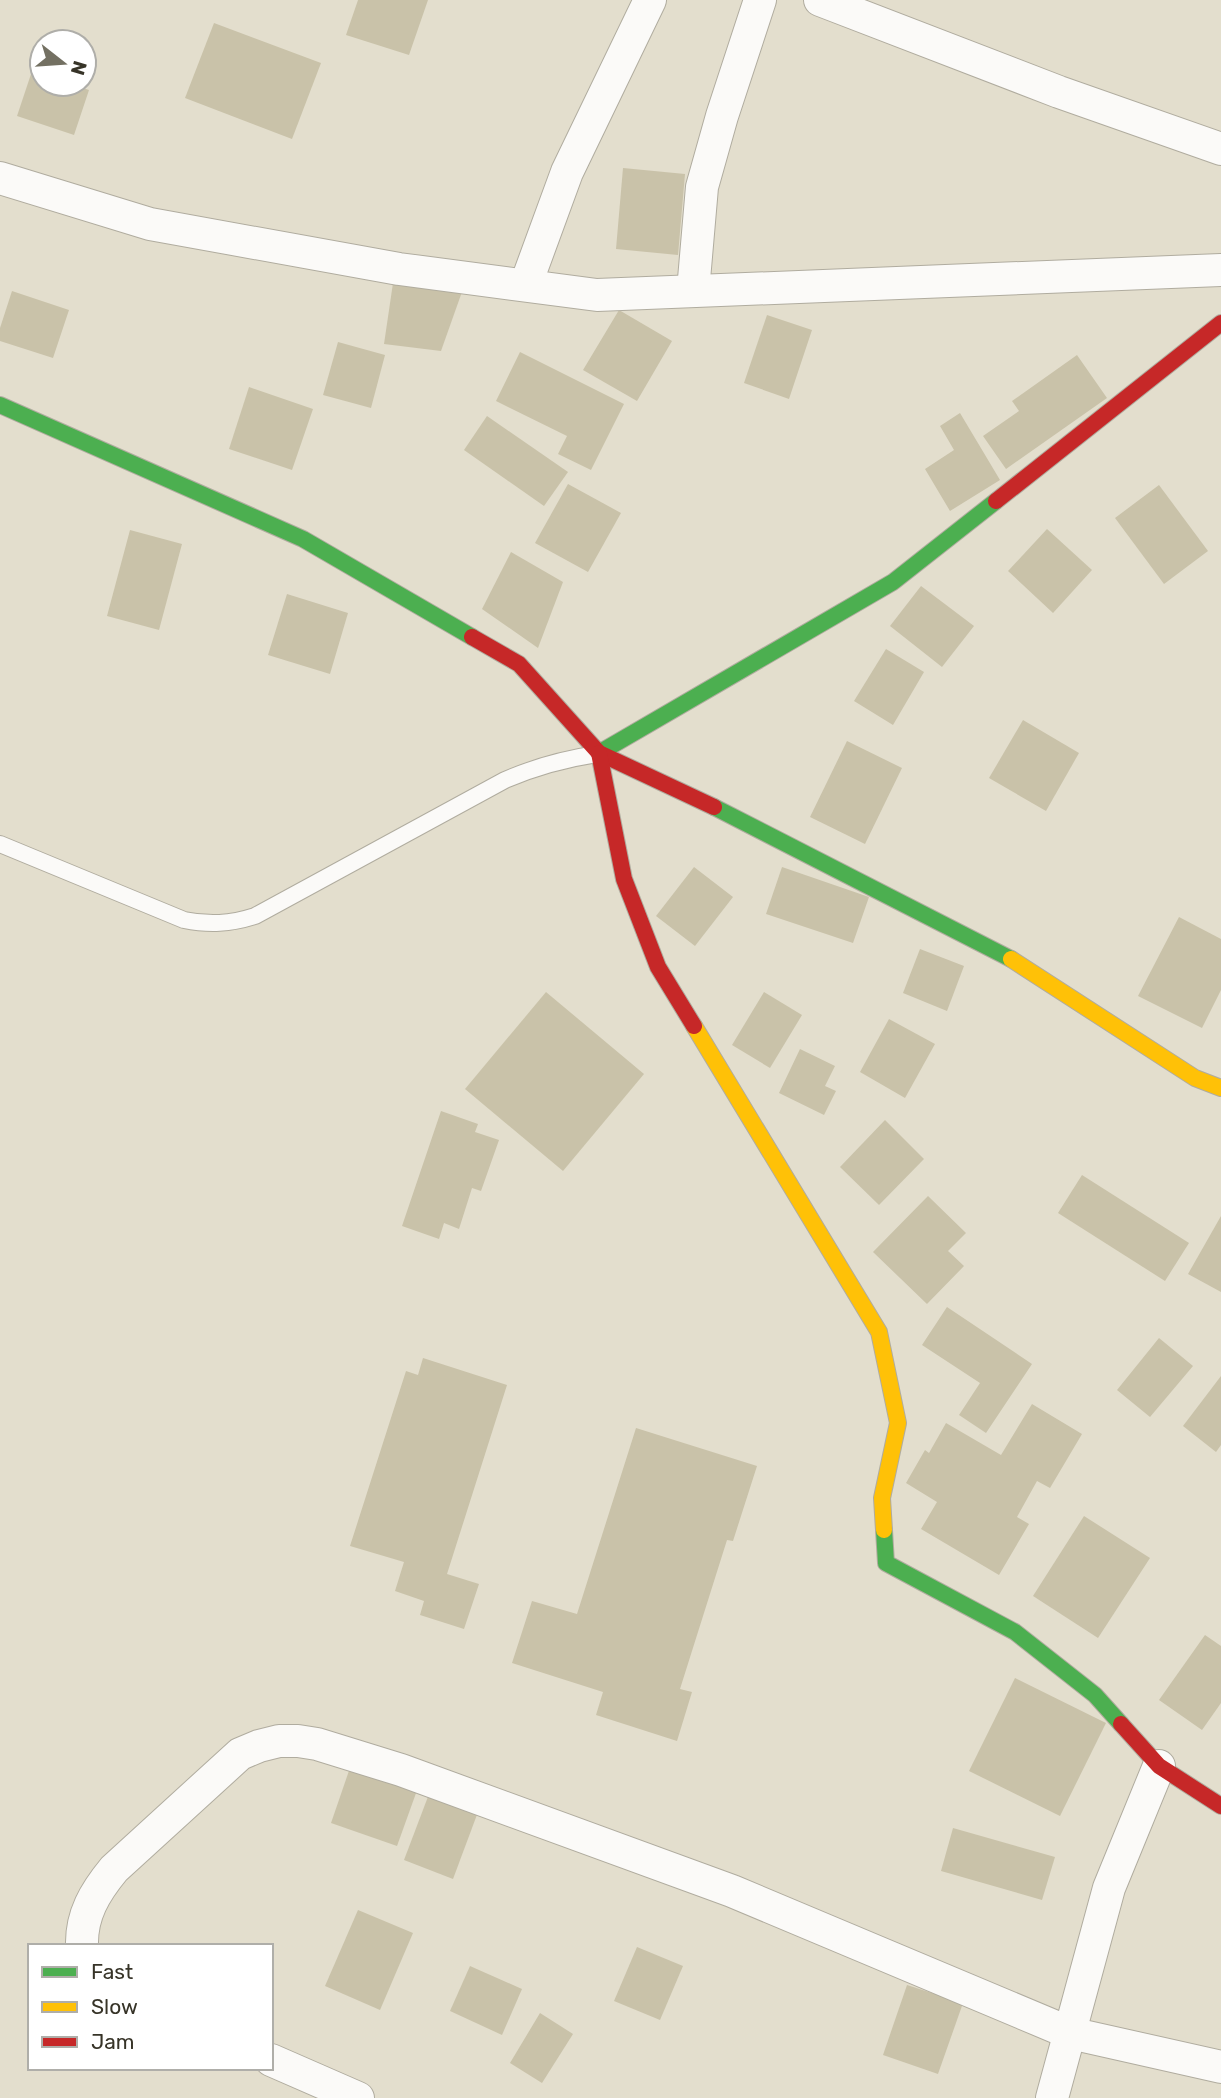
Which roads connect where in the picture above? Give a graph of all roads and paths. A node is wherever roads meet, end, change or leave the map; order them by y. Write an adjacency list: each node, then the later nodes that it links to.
1 (650, 0): 7 (street)
2 (760, 0): 8 (street)
3 (820, 0): 4 (street)
4 (1221, 149)
5 (0, 178): 7 (street)
6 (1221, 270): 8 (street)
7 (526, 284): 8 (street)
8 (693, 291)
9 (1221, 323): 11 (street)
10 (0, 405): 11 (street)
11 (599, 753): 12 (lane); 13 (street); 14 (street)
12 (0, 844)
13 (1221, 1088)
14 (1159, 1766): 15 (street); 17 (street)
15 (1221, 1807)
16 (82, 1944): 17 (street)
17 (1070, 2033): 19 (street); 21 (street)
18 (273, 2061): 20 (street)
19 (1221, 2067)
20 (358, 2098)
21 (1052, 2098)

